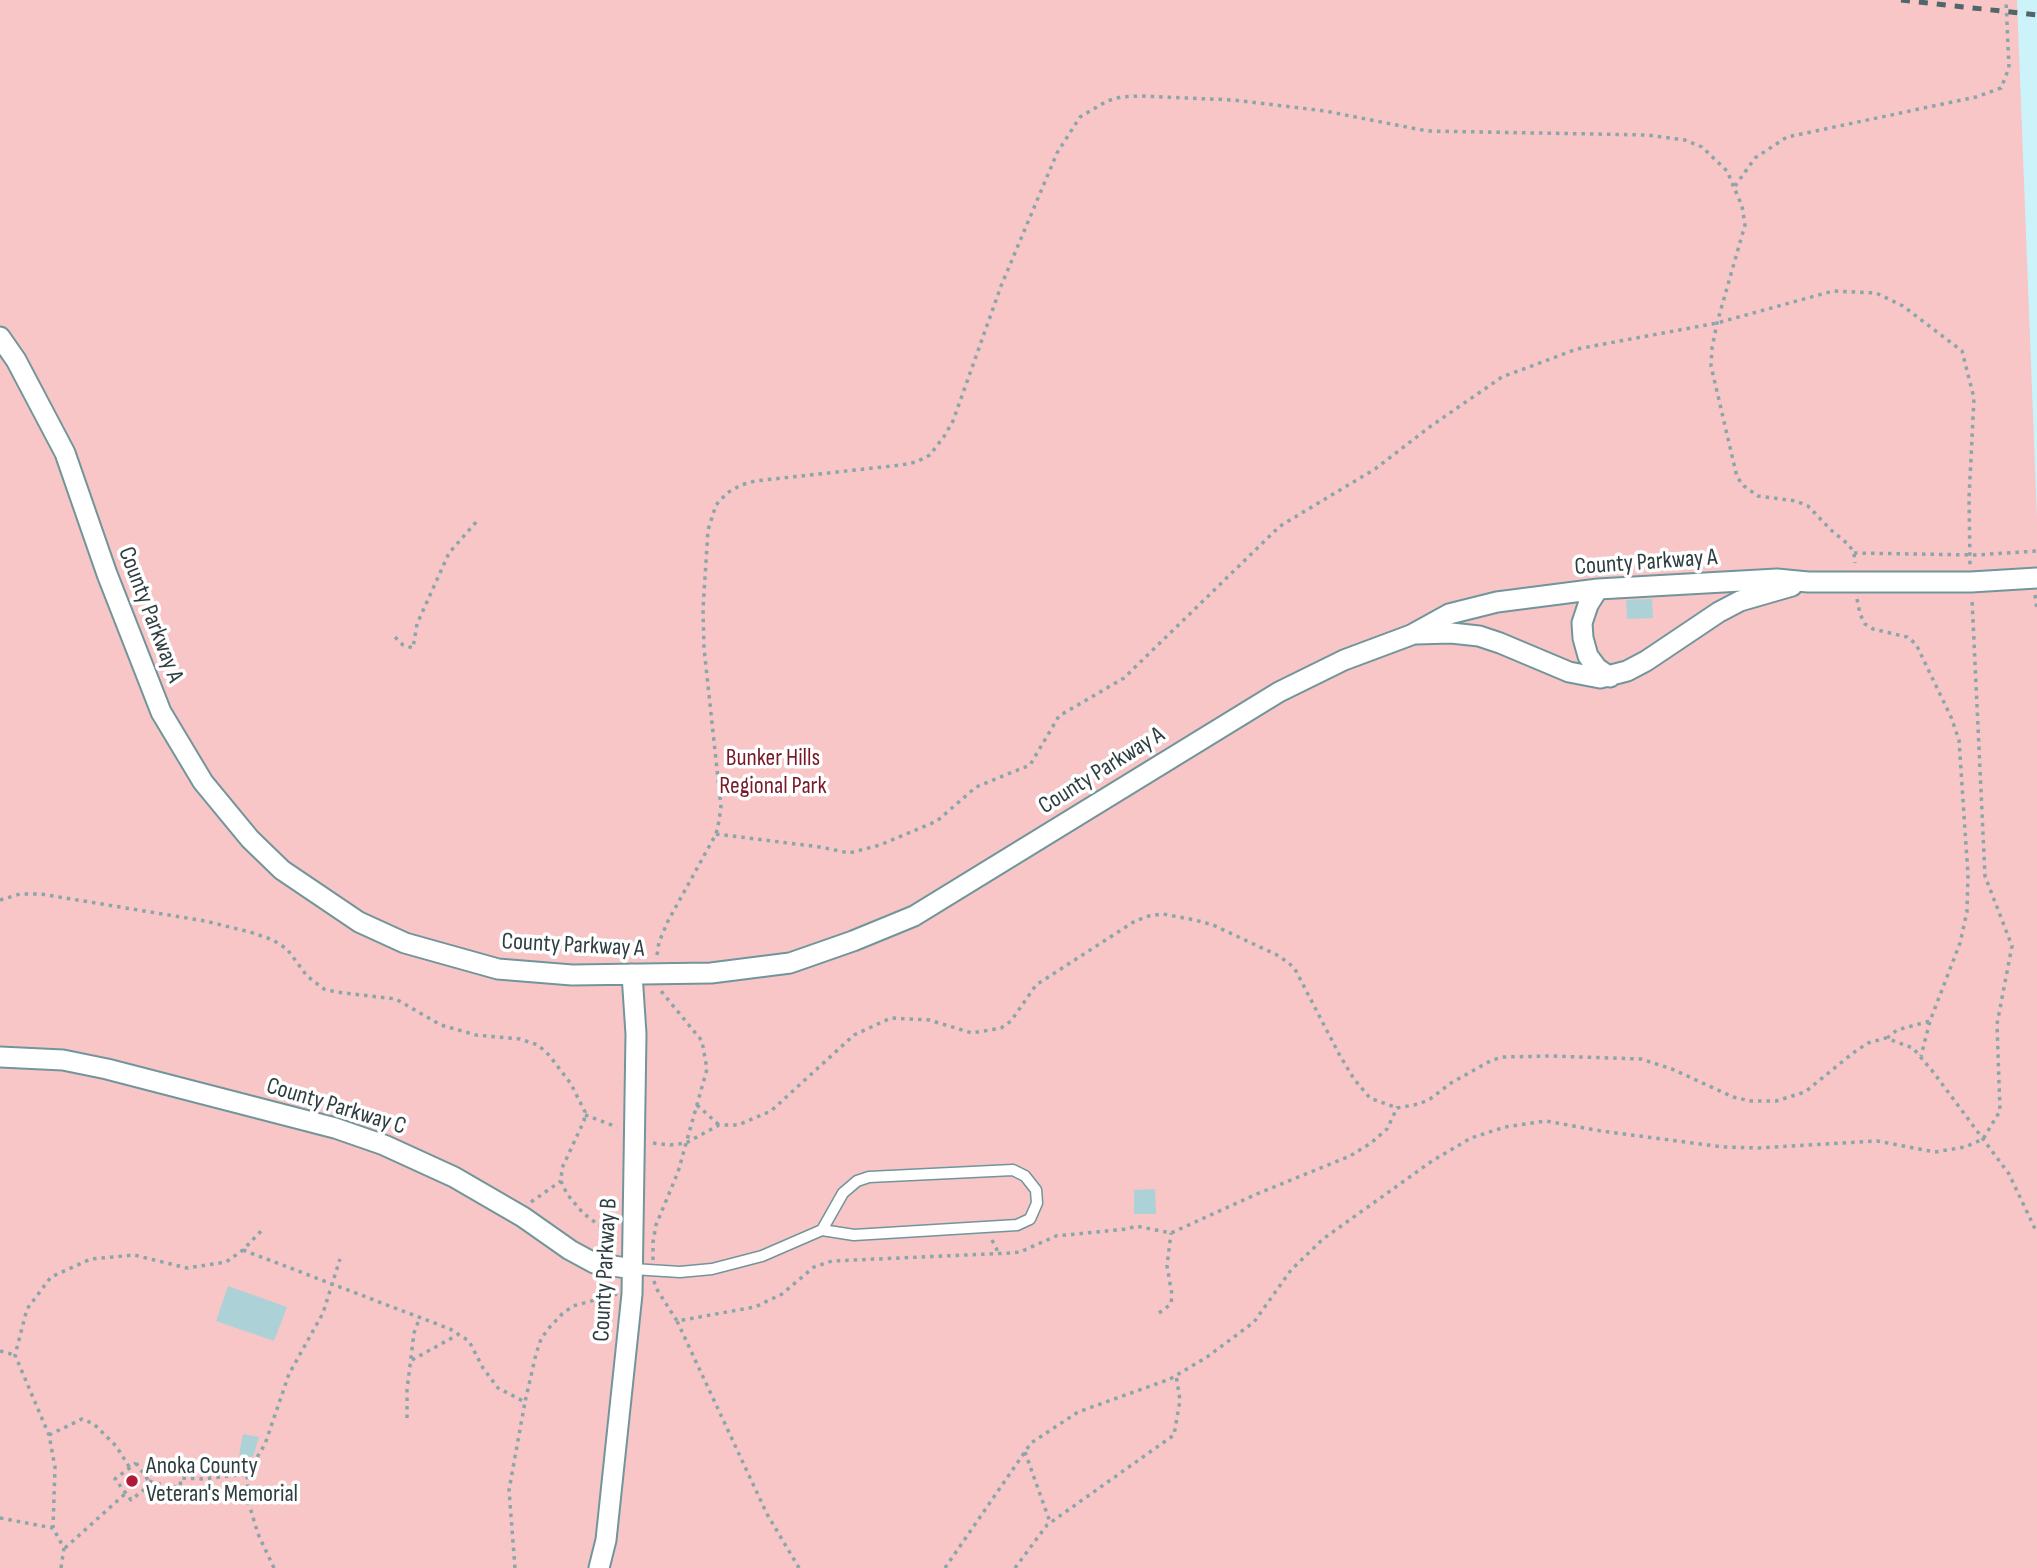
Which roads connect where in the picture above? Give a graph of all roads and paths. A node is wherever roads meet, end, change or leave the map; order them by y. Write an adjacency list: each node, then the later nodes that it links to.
1 (2006, 0): 2 (path)
2 (1735, 186): 3 (path); 18 (path)
3 (1717, 323): 7 (path); 8 (path); 18 (path)
4 (0, 337): 21 (street, County Parkway A)
5 (477, 522): 16 (path)
6 (2037, 551): 8 (path)
7 (1854, 553): 8 (path); 9 (path)
8 (1969, 555): 12 (path)
9 (1856, 570)
10 (2037, 579): 12 (street, County Parkway A)
11 (1808, 582): 12 (street, County Parkway A); 13 (street, County Parkway A); 17 (street, County Parkway A)
12 (1971, 582): 30 (path)
13 (1598, 589): 15 (street, County Parkway A); 17 (street)
14 (1857, 596): 23 (path)
15 (1411, 635): 17 (street, County Parkway A); 21 (street, County Parkway A)
16 (395, 637)
17 (1610, 677)
18 (716, 834): 20 (path)
19 (0, 901): 32 (path)
20 (657, 957)
21 (632, 974): 42 (street, County Parkway B)
22 (661, 992): 27 (path)
23 (1930, 1021): 24 (path); 25 (path)
24 (1886, 1038): 25 (path); 28 (path)
25 (1921, 1056): 30 (path)
26 (0, 1057): 33 (street, County Parkway C)
27 (697, 1105): 29 (path); 31 (path)
28 (1396, 1108): 29 (path); 36 (path)
29 (719, 1125): 31 (path)
30 (1983, 1139): 37 (path); 53 (path)
31 (686, 1143): 39 (path)
32 (561, 1181): 33 (path); 38 (path)
33 (515, 1213): 42 (street, County Parkway C)
34 (263, 1229): 40 (path)
35 (822, 1230): 35 (lane); 42 (lane)
36 (1171, 1233): 46 (path); 48 (path)
37 (2037, 1233)
38 (614, 1236)
39 (653, 1242)
40 (243, 1250): 43 (path); 51 (path)
41 (340, 1259): 43 (path)
42 (633, 1269): 71 (street, County Parkway B)
43 (331, 1283): 47 (path); 59 (path)
44 (609, 1294): 54 (path)
45 (661, 1296): 48 (path)
46 (1159, 1313)
47 (420, 1316): 49 (path); 52 (path)
48 (677, 1321): 72 (path)
49 (459, 1334): 52 (path); 54 (path)
50 (0, 1351): 51 (path)
51 (15, 1355): 56 (path)
52 (411, 1361): 55 (path)
53 (1176, 1375): 57 (path); 65 (path)
54 (525, 1402): 70 (path)
55 (407, 1418)
56 (49, 1435): 58 (path); 66 (path)
57 (1025, 1451): 65 (path); 73 (path)
58 (130, 1468): 60 (path); 63 (path)
59 (247, 1474): 61 (path); 69 (path)
60 (149, 1480): 61 (path); 62 (path)
61 (163, 1485): 62 (path)
62 (148, 1487): 63 (path)
63 (126, 1493): 67 (path)
64 (0, 1518): 66 (path)
65 (1050, 1522): 74 (path)
66 (53, 1528): 67 (path)
67 (64, 1548): 68 (path)
68 (61, 1568)
69 (274, 1568)
70 (515, 1568)
71 (599, 1568)
72 (799, 1568)
73 (945, 1568)
74 (1015, 1568)

